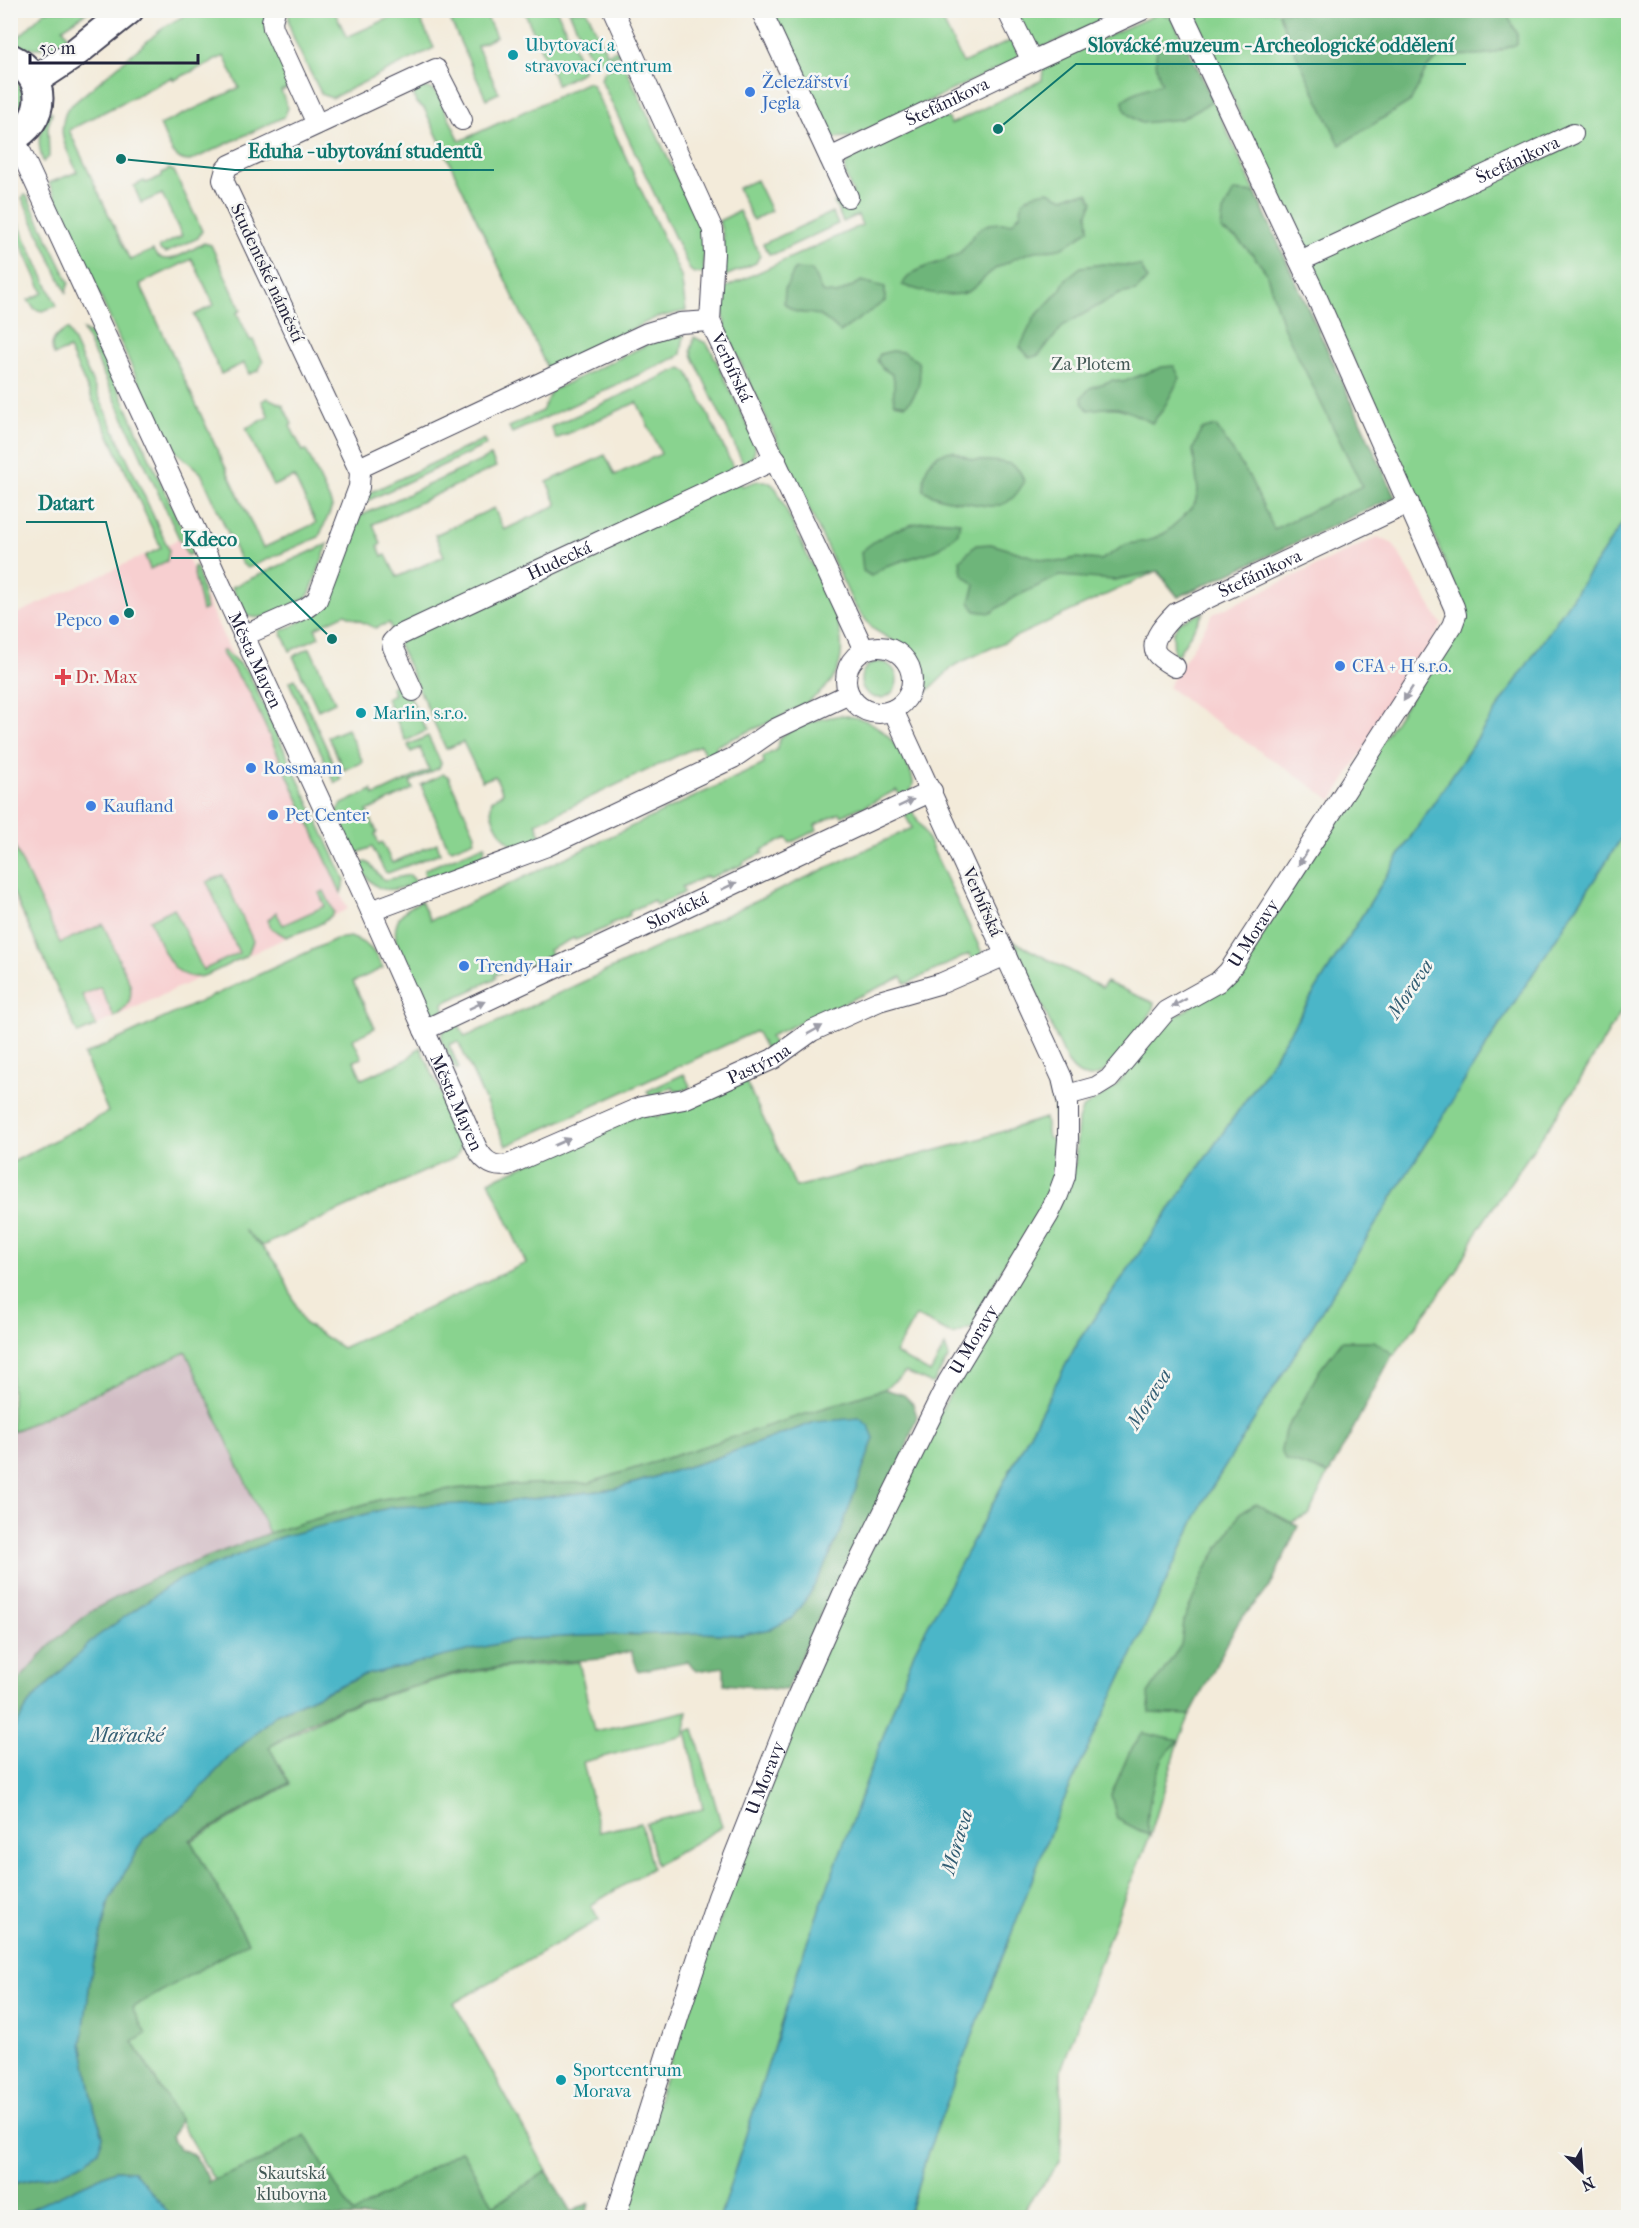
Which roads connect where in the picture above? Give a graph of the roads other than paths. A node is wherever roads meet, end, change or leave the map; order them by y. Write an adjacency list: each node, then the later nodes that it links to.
1 (129, 10): 10 (main road)
2 (275, 10): 12 (street)
3 (613, 10): 18 (street, Verbířská)
4 (761, 10): 15 (street)
5 (1007, 10): 9 (street)
6 (1142, 10): 9 (street, Štefánikova)
7 (1181, 10): 17 (street)
8 (10, 58): 10 (main road)
9 (1032, 61): 15 (street, Štefánikova)
10 (35, 80): 14 (main road)
11 (462, 120): 12 (street, Studentské náměstí)
12 (317, 124): 20 (street, Studentské náměstí)
13 (1573, 134): 17 (street, Štefánikova)
14 (12, 138): 22 (street, Města Mayen)
15 (830, 158): 16 (street)
16 (848, 196)
17 (1300, 261): 21 (street)
18 (710, 321): 19 (street, Verbířská); 20 (street)
19 (776, 459): 23 (street, Verbířská); 25 (street, Hudecká)
20 (359, 468): 22 (street)
21 (1409, 503): 24 (street, Štefánikova); 32 (street, U Moravy, one-way to 32)
22 (243, 636): 29 (street, Města Mayen)
23 (864, 650): 26 (street); 27 (street)
24 (1175, 668)
25 (413, 691)
26 (849, 694): 27 (street); 29 (street)
27 (893, 710): 28 (street, Verbířská)
28 (932, 791): 30 (street, Verbířská); 31 (street, Slovácká, one-way to 28)
29 (371, 911): 31 (street, Města Mayen)
30 (1006, 955): 32 (street, Verbířská); 33 (street, Pastýrna, one-way to 30)
31 (424, 1029): 33 (street, Města Mayen)
32 (1067, 1095): 34 (street, U Moravy)
33 (508, 1166)
34 (615, 2217)

